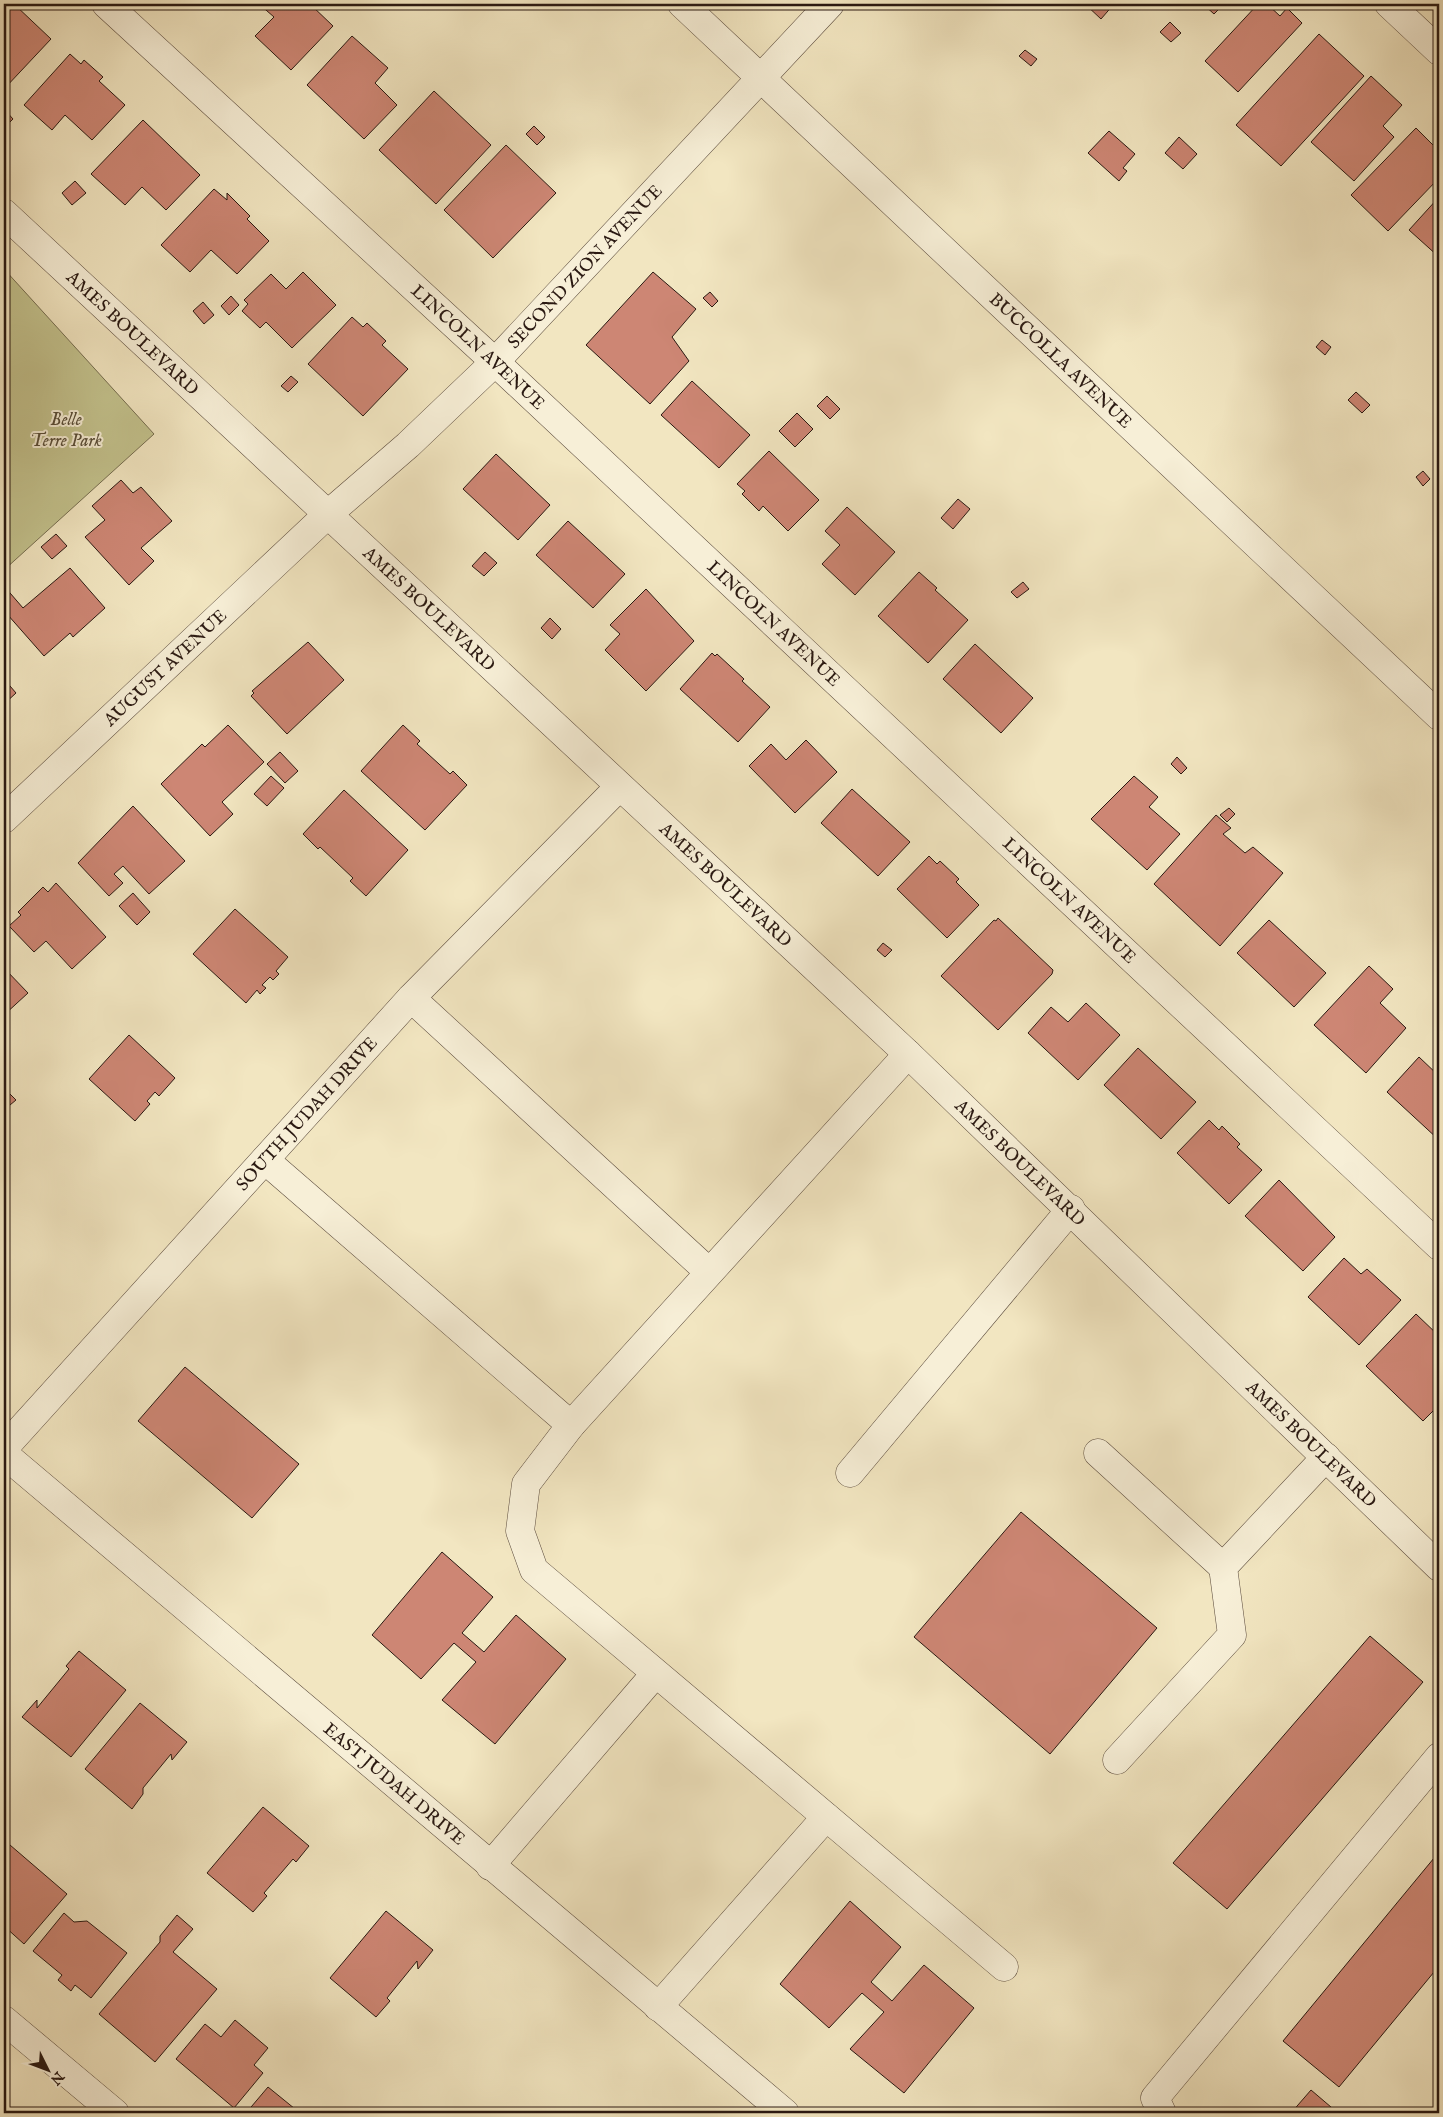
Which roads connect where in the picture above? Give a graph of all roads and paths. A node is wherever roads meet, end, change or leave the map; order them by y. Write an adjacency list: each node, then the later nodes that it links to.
1 (106, 4): 8 (street, LINCOLN AVENUE)
2 (682, 4): 6 (street, BUCCOLLA AVENUE)
3 (830, 4): 6 (street, SECOND ZION AVENUE)
4 (1388, 4): 5 (street)
5 (1439, 51)
6 (761, 77): 8 (street, SECOND ZION AVENUE); 10 (street, BUCCOLLA AVENUE)
7 (4, 213): 9 (street, AMES BOULEVARD)
8 (495, 362): 9 (street, SECOND ZION AVENUE); 17 (street, LINCOLN AVENUE)
9 (328, 516): 11 (street, AMES BOULEVARD); 12 (street, AUGUST AVENUE)
10 (1439, 716)
11 (619, 787): 13 (street, SOUTH JUDAH DRIVE); 14 (street, AMES BOULEVARD)
12 (4, 819)
13 (411, 998): 15 (street, SOUTH JUDAH DRIVE); 18 (street)
14 (908, 1054): 16 (street, AMES BOULEVARD); 18 (street)
15 (265, 1160): 19 (street); 20 (street, SOUTH JUDAH DRIVE)
16 (1071, 1209): 23 (street, AMES BOULEVARD); 24 (street)
17 (1439, 1246)
18 (709, 1272): 19 (street)
19 (571, 1425): 27 (street)
20 (4, 1448)
21 (1098, 1453): 25 (street)
22 (4, 1454): 31 (street, EAST JUDAH DRIVE)
23 (1326, 1457): 25 (street); 26 (street, AMES BOULEVARD)
24 (850, 1473)
25 (1223, 1567): 29 (street)
26 (1439, 1567)
27 (656, 1674): 30 (street); 31 (street)
28 (1439, 1756): 37 (street)
29 (1117, 1760)
30 (826, 1817): 32 (street); 33 (street)
31 (490, 1866): 33 (street, EAST JUDAH DRIVE)
32 (1004, 1967)
33 (658, 2007): 36 (street, EAST JUDAH DRIVE)
34 (4, 2020): 35 (street)
35 (116, 2113)
36 (785, 2113)
37 (1162, 2113)

